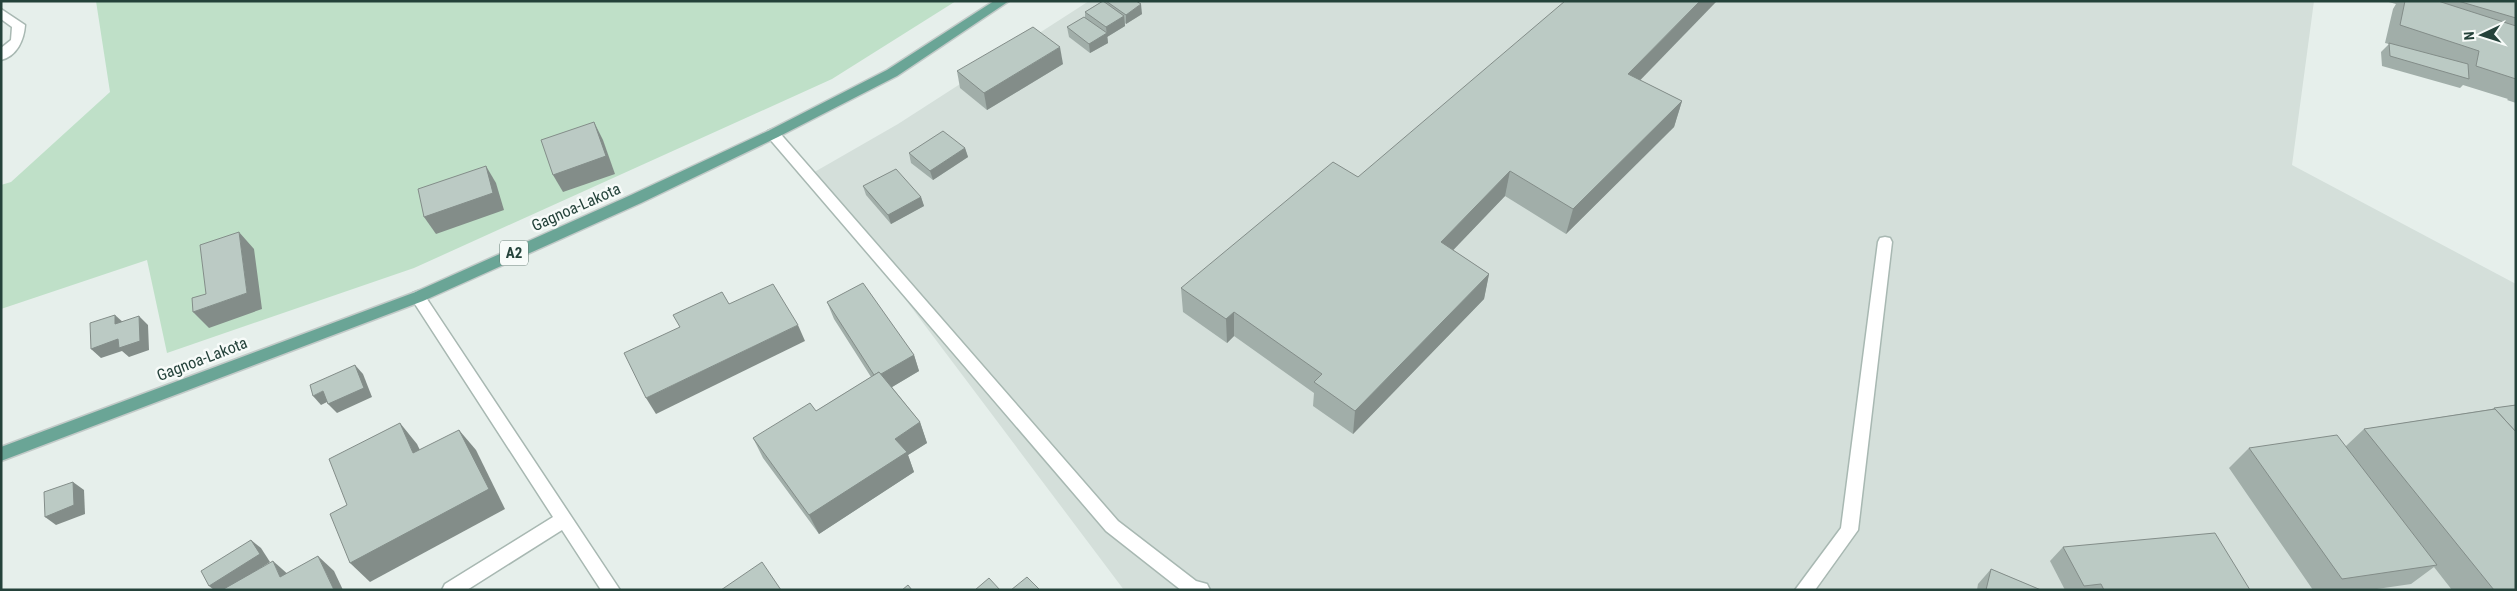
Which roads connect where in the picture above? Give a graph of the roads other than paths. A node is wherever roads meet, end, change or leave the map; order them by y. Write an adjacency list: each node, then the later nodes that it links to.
1 (1003, 1): 4 (main road, Gagnoa-Lakota / A2)
2 (1, 13): 3 (street)
3 (1, 56)
4 (773, 134): 6 (main road, Gagnoa-Lakota / A2); 11 (street)
5 (1885, 242): 12 (street)
6 (418, 297): 7 (main road, Gagnoa-Lakota / A2); 8 (street)
7 (1, 454)
8 (564, 519): 9 (street); 10 (street)
9 (451, 590)
10 (611, 590)
11 (1201, 590)
12 (1804, 590)

